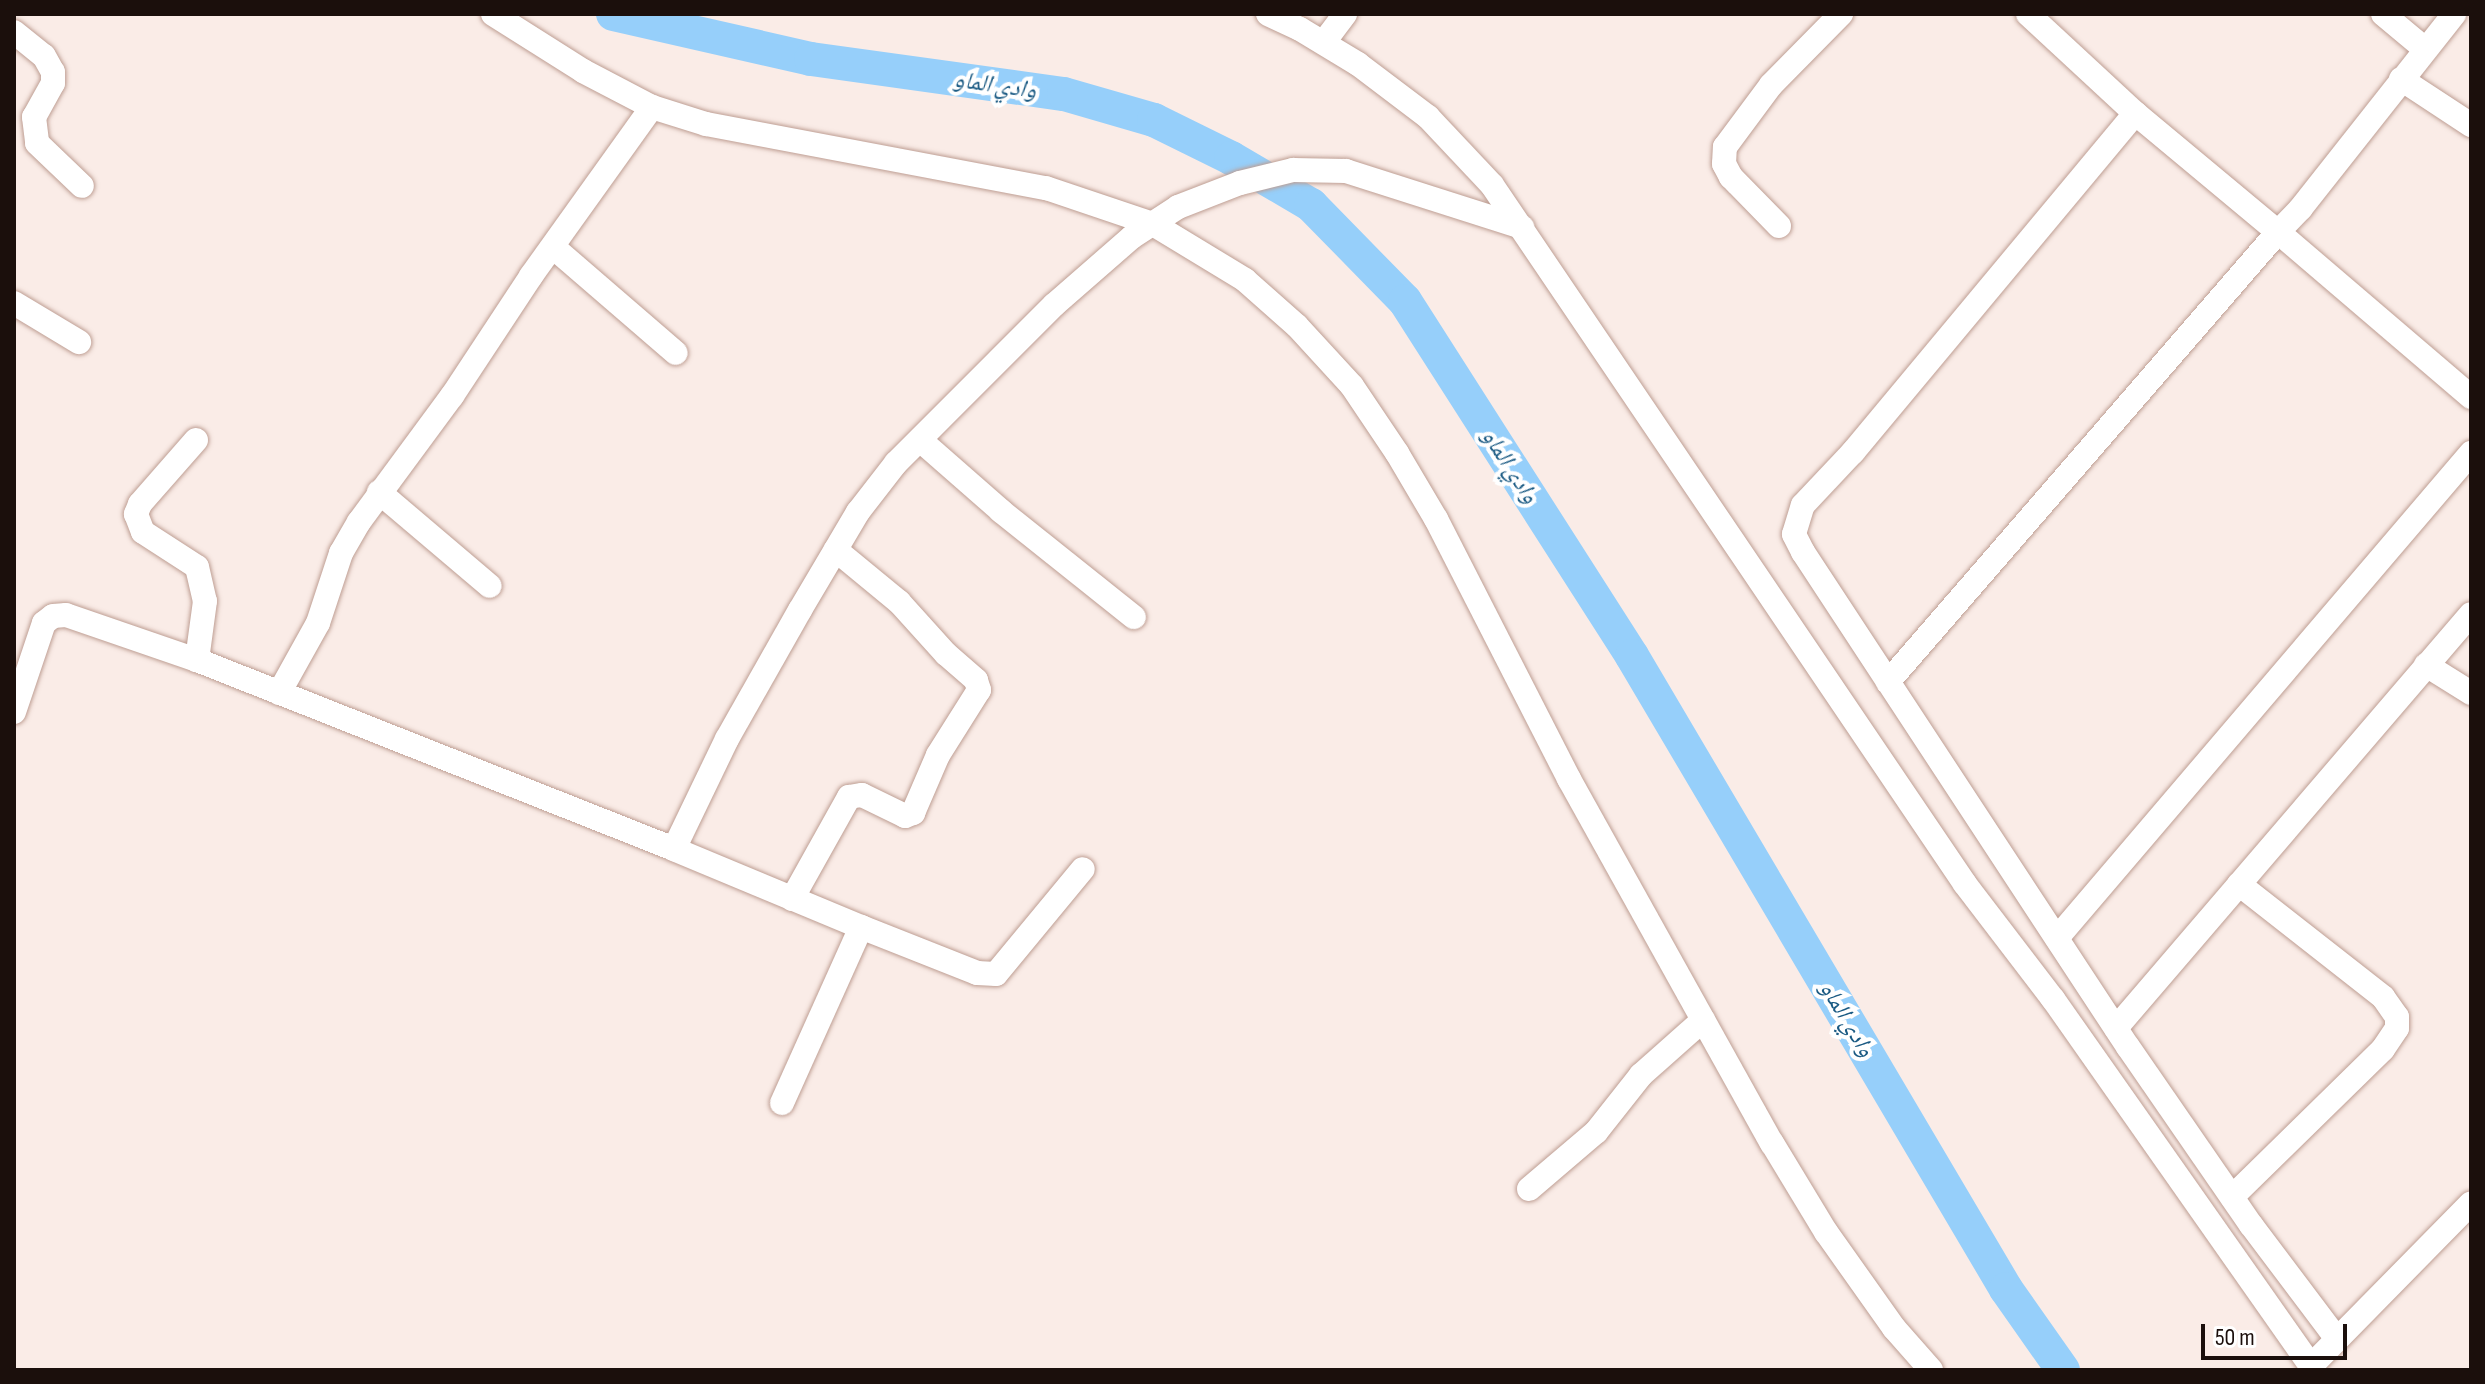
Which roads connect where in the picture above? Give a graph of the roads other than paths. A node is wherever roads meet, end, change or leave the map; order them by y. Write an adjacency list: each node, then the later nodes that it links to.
1 (493, 14): 12 (street)
2 (1268, 14): 9 (street)
3 (1345, 14): 9 (street)
4 (2028, 14): 13 (street)
5 (2383, 14): 10 (street)
6 (2454, 14): 10 (street)
7 (1830, 17): 17 (street)
8 (14, 32): 15 (street)
9 (1324, 42): 18 (street)
10 (2425, 49): 11 (street)
11 (2401, 79): 14 (street); 19 (street)
12 (652, 107): 16 (street); 20 (street)
13 (2135, 113): 19 (street); 35 (street)
14 (2471, 125)
15 (82, 186)
16 (1153, 224): 18 (street); 26 (street); 45 (street)
17 (1779, 226)
18 (1522, 227): 52 (street)
19 (2278, 232): 24 (street); 35 (street)
20 (553, 247): 23 (street); 28 (street)
21 (14, 303): 22 (street)
22 (79, 342)
23 (676, 353)
24 (2471, 397)
25 (196, 440): 33 (street)
26 (920, 440): 29 (street); 32 (street)
27 (2471, 453): 44 (street)
28 (379, 492): 30 (street); 36 (street)
29 (836, 550): 39 (street); 42 (street)
30 (490, 586)
31 (2471, 614): 34 (street)
32 (1134, 617)
33 (197, 660): 36 (street); 38 (street)
34 (2426, 665): 37 (street); 41 (street)
35 (1888, 682): 44 (street)
36 (279, 693): 39 (street)
37 (2471, 693)
38 (14, 712)
39 (674, 849): 42 (street)
40 (1083, 869): 43 (street)
41 (2239, 884): 46 (street); 49 (street)
42 (792, 899): 43 (street)
43 (861, 927): 47 (street)
44 (2057, 938): 46 (street)
45 (1703, 1020): 48 (street); 53 (street)
46 (2116, 1028): 49 (street)
47 (782, 1103)
48 (1529, 1189)
49 (2232, 1197): 51 (street)
50 (2471, 1203): 51 (street)
51 (2337, 1339): 52 (street)
52 (2312, 1368)
53 (1931, 1370)

